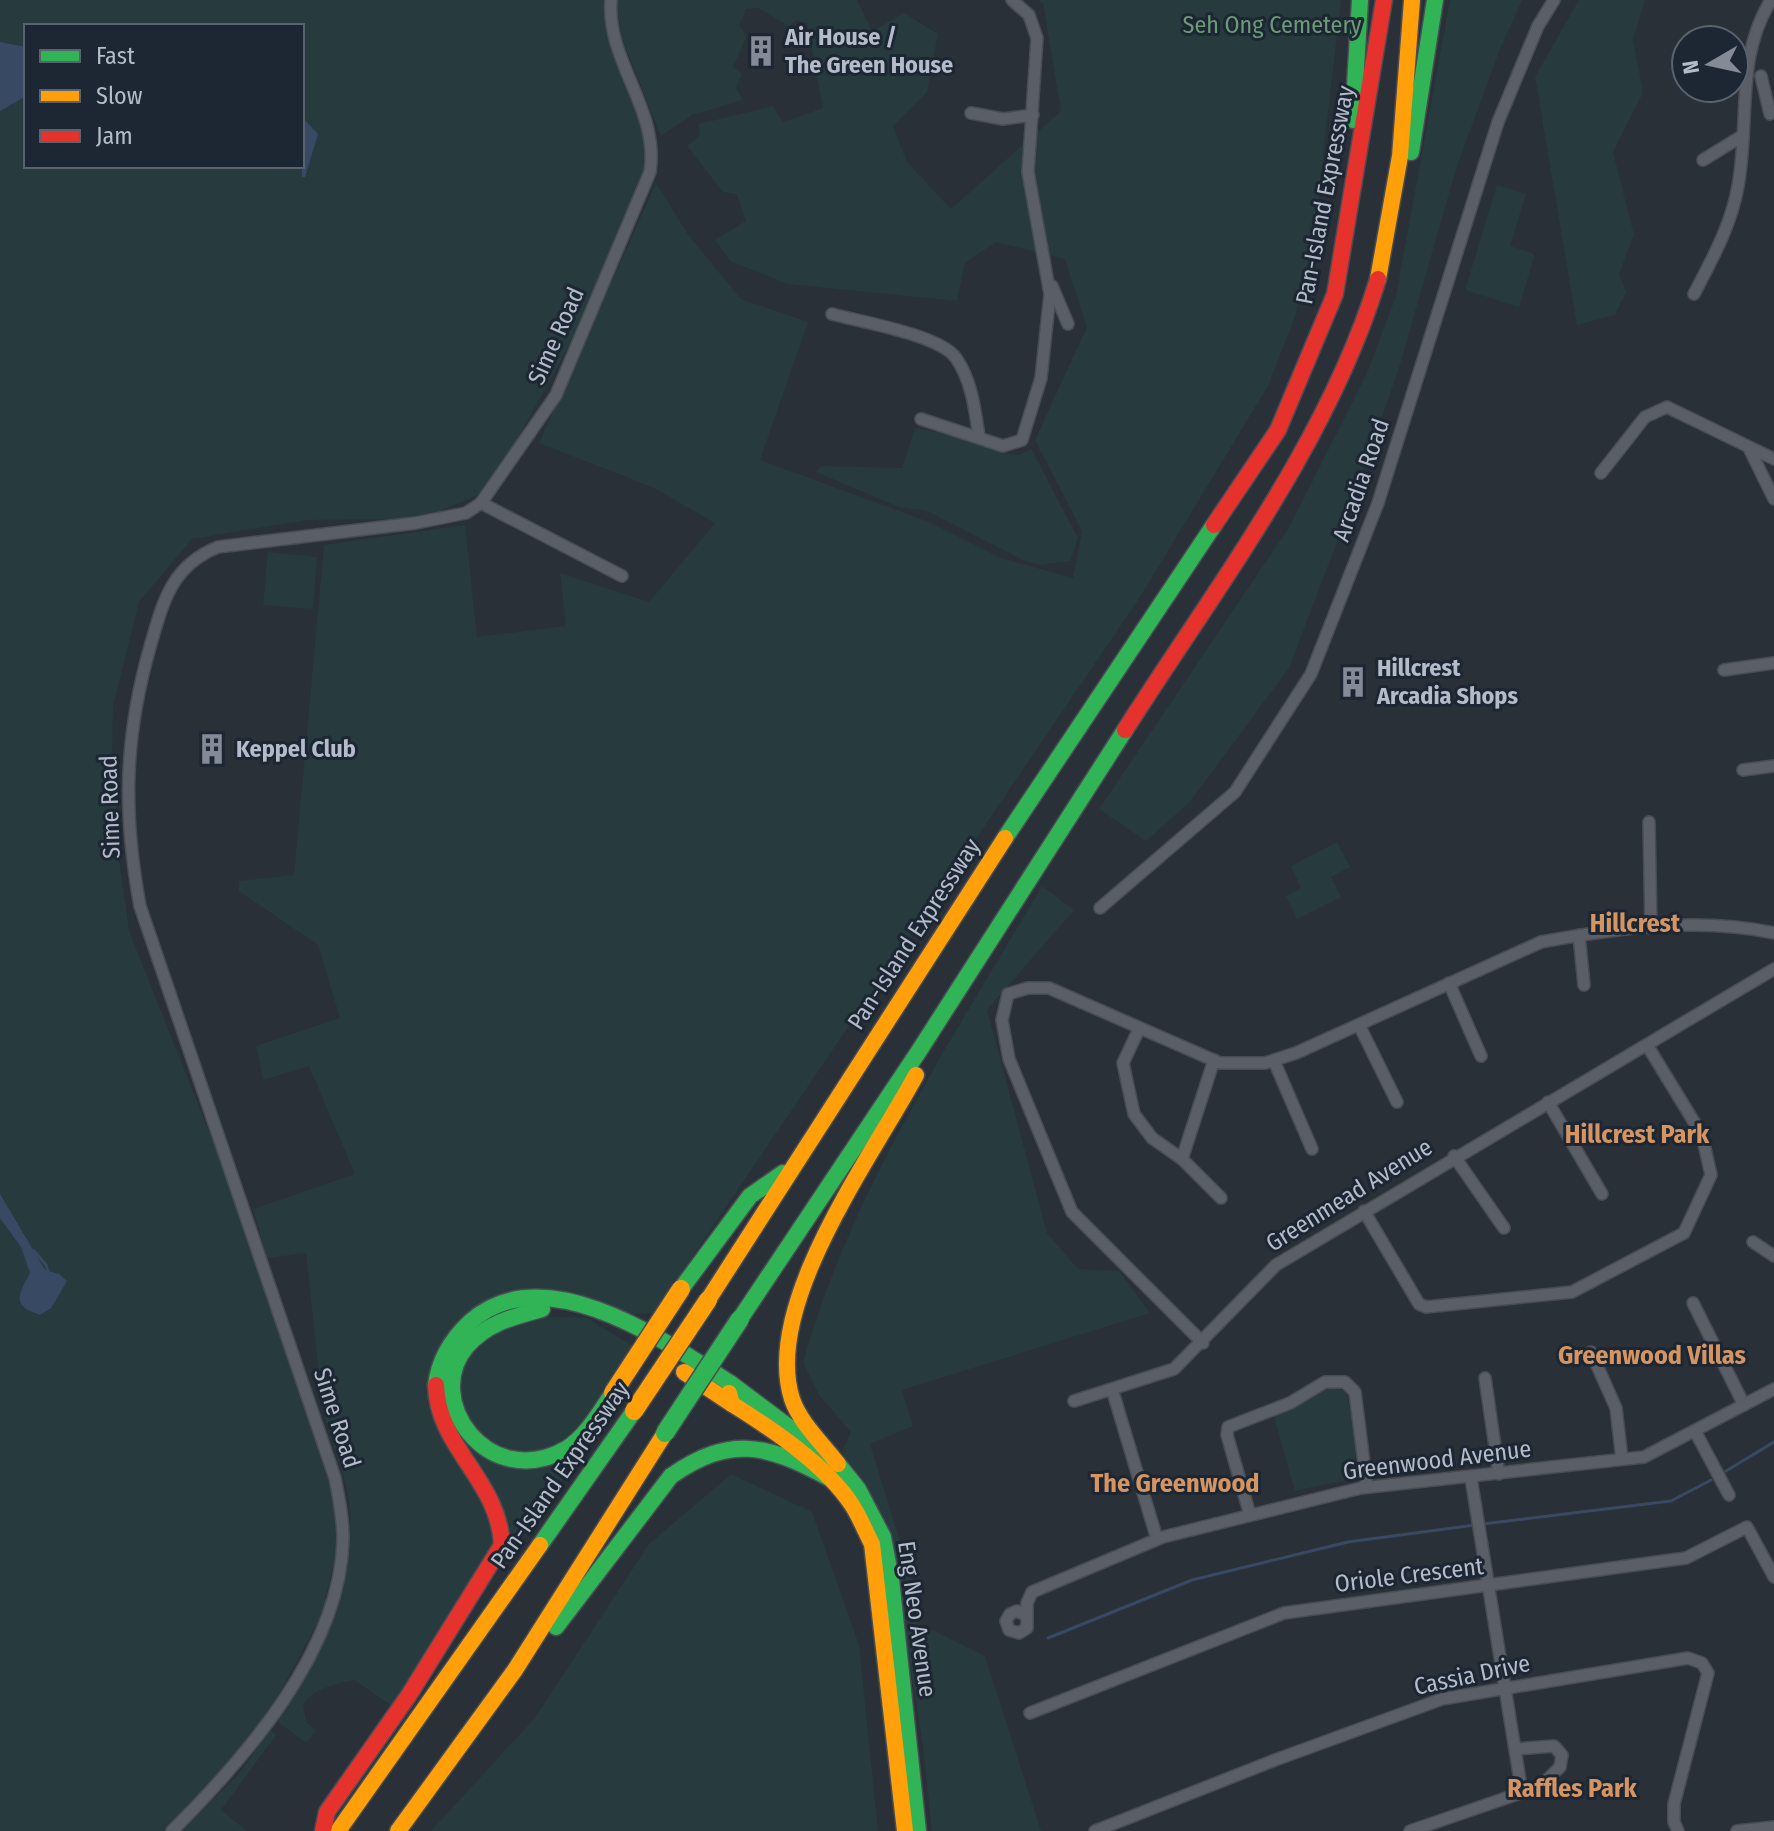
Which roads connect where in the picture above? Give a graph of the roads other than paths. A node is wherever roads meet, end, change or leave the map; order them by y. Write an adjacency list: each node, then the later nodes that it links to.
1 (611, 0): 31 (street, Sime Road)
2 (1012, 0): 16 (street)
3 (1360, 0): 19 (main road)
4 (1384, 0): 19 (main road, Pan-Island Expressway)
5 (1412, 0): 20 (main road)
6 (1435, 0): 20 (main road)
7 (1554, 0): 38 (street, Arcadia Road)
8 (1771, 0): 9 (street)
9 (1750, 52)
10 (1750, 71): 12 (street)
11 (1774, 75): 12 (street)
12 (1761, 76): 15 (street)
13 (1744, 104): 17 (street)
14 (971, 113): 16 (street)
15 (1770, 114)
16 (1033, 115): 21 (street)
17 (1742, 136): 18 (street); 22 (street)
18 (1703, 160)
19 (1358, 167): 57 (main road, Pan-Island Expressway)
20 (1385, 244): 48 (main road)
21 (1046, 270): 24 (street); 26 (street)
22 (1694, 294)
23 (832, 314): 26 (street)
24 (1068, 324)
25 (921, 419): 26 (street)
26 (979, 437)
27 (1749, 447): 28 (street); 29 (street); 30 (street)
28 (1774, 459)
29 (1601, 473)
30 (1774, 499)
31 (481, 503): 32 (street); 92 (street, Sime Road)
32 (622, 576)
33 (1774, 663): 34 (street)
34 (1724, 670)
35 (1774, 766): 36 (street)
36 (1743, 770)
37 (1649, 822): 39 (street)
38 (1100, 908)
39 (1651, 928): 40 (street); 41 (street)
40 (1774, 933)
41 (1579, 935): 43 (street); 44 (street)
42 (1774, 969): 47 (street, Greenmead Avenue)
43 (1449, 983): 45 (street); 49 (street)
44 (1584, 985)
45 (1359, 1025): 51 (street); 52 (street)
46 (1139, 1029): 50 (street); 56 (street); 65 (street)
47 (1647, 1045): 53 (street, Greenmead Avenue); 60 (street)
48 (919, 1051): 76 (main road); 86 (main road, bridge)
49 (1481, 1056)
50 (1214, 1060): 51 (street); 56 (street)
51 (1274, 1061): 54 (street)
52 (1397, 1102)
53 (1548, 1102): 55 (street, Greenmead Avenue); 58 (street)
54 (1312, 1149)
55 (1454, 1156): 60 (street, Greenmead Avenue); 61 (street, Greenmead Avenue)
56 (1182, 1159): 59 (street)
57 (790, 1168): 72 (main road, Eng Neo Avenue, bridge); 94 (main road, Pan-Island Expressway, bridge)
58 (1602, 1194)
59 (1221, 1198)
60 (1364, 1211): 65 (street, Greenmead Avenue)
61 (1504, 1228)
62 (1753, 1242): 63 (street)
63 (1774, 1256)
64 (1693, 1303): 73 (street)
65 (1203, 1343): 69 (street, Greenmead Avenue)
66 (1591, 1352): 75 (street)
67 (1485, 1378): 77 (street)
68 (730, 1383): 72 (main road); 76 (main road, Eng Neo Avenue); 93 (main road, Eng Neo Avenue)
69 (1112, 1389): 71 (street, Greenmead Avenue); 82 (street)
70 (1774, 1389): 73 (street, Greenwood Avenue)
71 (1074, 1401)
72 (732, 1404): 76 (main road, Eng Neo Avenue)
73 (1744, 1405): 74 (street, Greenwood Avenue)
74 (1696, 1433): 75 (street, Greenwood Avenue); 80 (street)
75 (1622, 1459): 77 (street, Greenwood Avenue)
76 (834, 1471): 86 (main road); 96 (main road, Eng Neo Avenue); 97 (main road, Eng Neo Avenue)
77 (1499, 1474): 78 (street, Greenwood Avenue)
78 (1471, 1478): 79 (street, Greenwood Avenue); 84 (street)
79 (1367, 1487): 81 (street, Greenwood Avenue); 81 (street)
80 (1729, 1495)
81 (1250, 1515): 82 (street, Greenwood Avenue)
82 (1157, 1539): 85 (street, Greenwood Avenue)
83 (1774, 1577): 84 (street, Oriole Crescent)
84 (1487, 1587): 87 (street); 88 (street, Oriole Crescent)
85 (1025, 1615)
86 (515, 1670): 95 (main road)
87 (1505, 1688): 89 (street); 98 (street, Cassia Drive); 100 (street, Cassia Drive)
88 (1030, 1713)
89 (1516, 1749): 90 (street); 90 (street)
90 (1522, 1793): 99 (street)
91 (1772, 1825): 101 (street)
92 (172, 1831)
93 (323, 1831)
94 (338, 1831)
95 (398, 1831)
96 (905, 1831)
97 (918, 1831)
98 (1095, 1831)
99 (1410, 1831)
100 (1678, 1831)
101 (1737, 1831)

